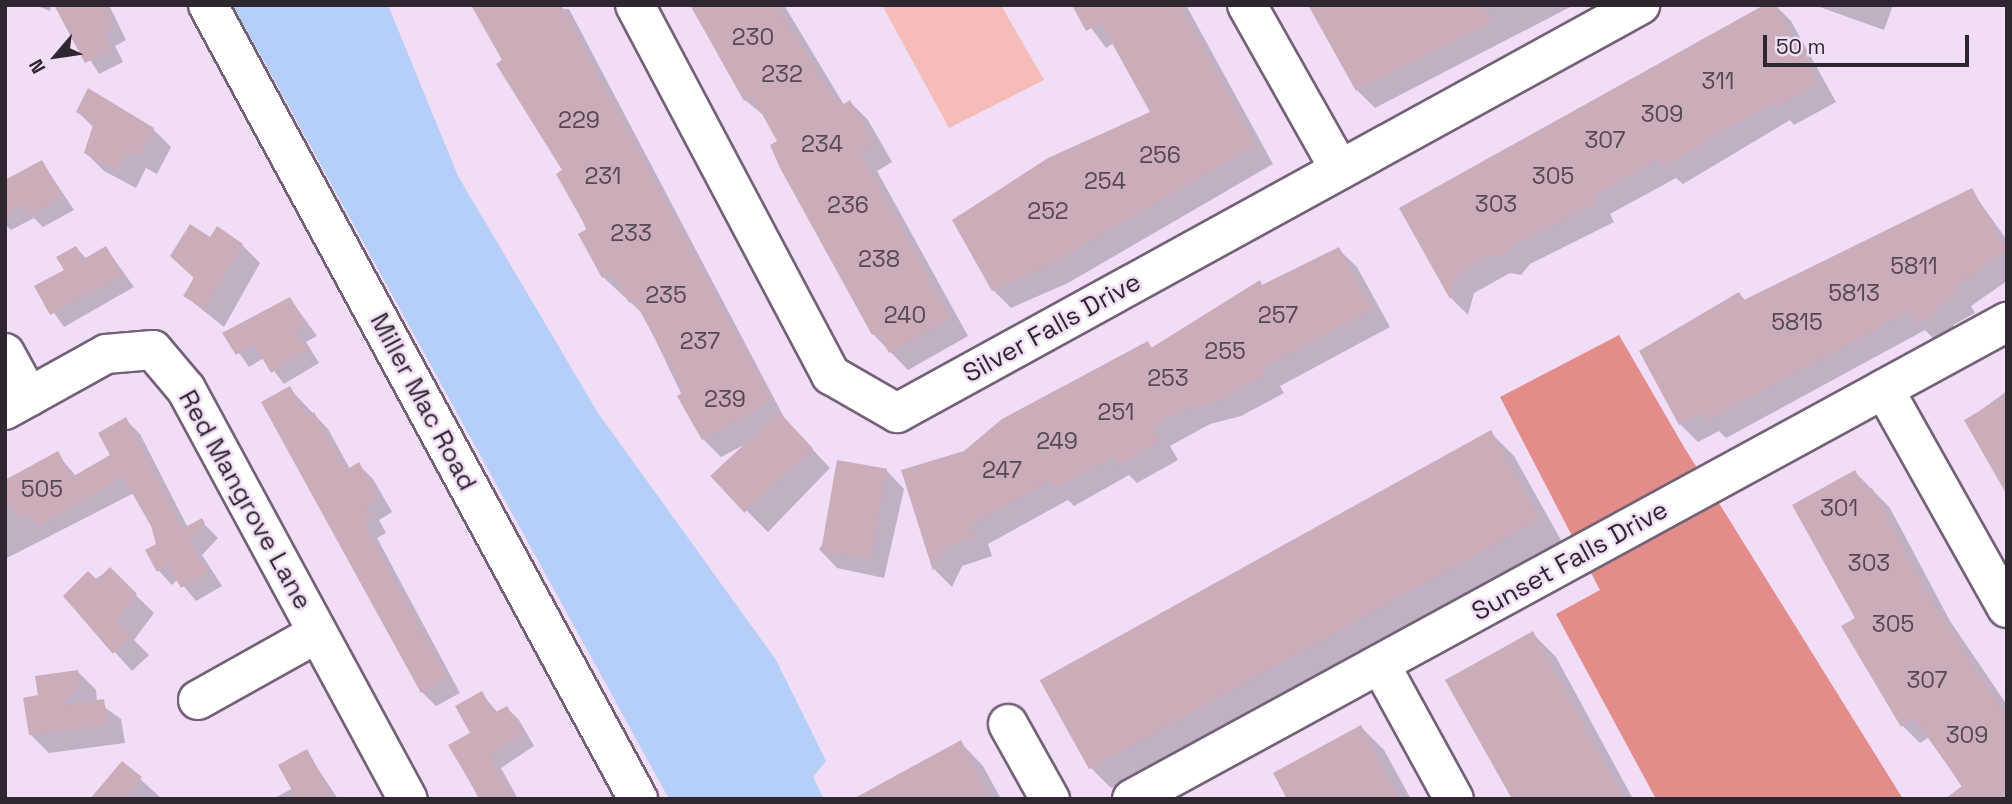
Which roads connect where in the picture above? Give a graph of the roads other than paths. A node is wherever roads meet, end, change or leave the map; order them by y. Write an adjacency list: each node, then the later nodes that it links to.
1 (208, 5): 16 (street, Miller Mac Road)
2 (635, 5): 5 (street, Silver Falls Drive)
3 (1247, 5): 5 (street)
4 (1640, 5): 5 (street, Silver Falls Drive)
5 (1340, 170)
6 (2007, 322): 8 (street, Sunset Falls Drive)
7 (5, 353): 9 (street)
8 (1884, 389): 10 (street); 12 (street, Sunset Falls Drive)
9 (17, 404): 11 (street, Red Mangrove Lane)
10 (2007, 608)
11 (318, 633): 13 (street); 15 (street, Red Mangrove Lane)
12 (1380, 664): 18 (street, Sunset Falls Drive); 19 (street)
13 (198, 700)
14 (1009, 724): 17 (street)
15 (408, 799)
16 (638, 799)
17 (1050, 799)
18 (1132, 799)
19 (1454, 799)

